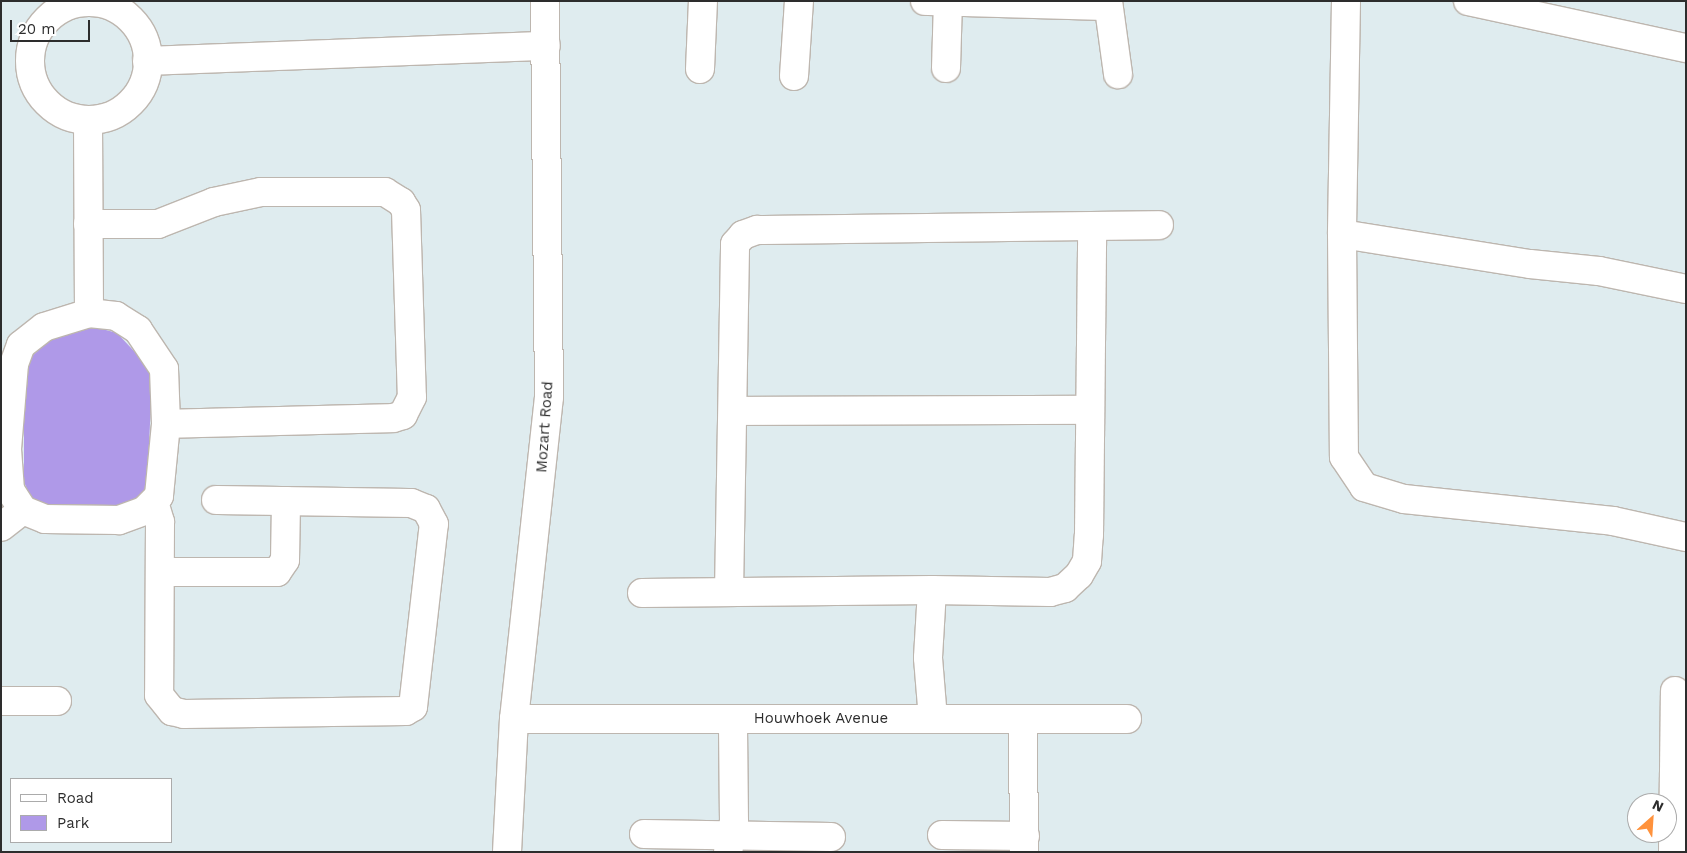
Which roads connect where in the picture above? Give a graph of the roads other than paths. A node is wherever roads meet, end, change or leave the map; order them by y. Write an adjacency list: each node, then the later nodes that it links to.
1 (545, 1): 10 (street, Mozart Road)
2 (703, 1): 14 (street)
3 (799, 1): 16 (street)
4 (1346, 1): 21 (street)
5 (1468, 1): 11 (street)
6 (90, 2): 9 (street); 12 (street)
7 (940, 2): 8 (street); 13 (street)
8 (1108, 4): 15 (street)
9 (41, 10): 17 (street)
10 (546, 46): 12 (street); 41 (street, Mozart Road)
11 (1686, 48)
12 (148, 61): 17 (street)
13 (946, 68)
14 (700, 69)
15 (1118, 74)
16 (794, 76)
17 (88, 121): 18 (street)
18 (88, 224): 23 (street); 27 (street)
19 (1160, 225): 20 (street)
20 (1092, 227): 25 (street); 26 (street)
21 (1342, 234): 22 (street); 33 (street)
22 (1686, 289)
23 (89, 313): 24 (street); 27 (street)
24 (8, 362): 31 (street)
25 (1090, 410): 26 (street); 35 (street)
26 (733, 411): 36 (street)
27 (166, 424): 29 (street)
28 (216, 500): 30 (street)
29 (154, 502): 31 (street); 34 (street)
30 (286, 502): 34 (street); 34 (street)
31 (23, 510): 32 (street)
32 (1, 527)
33 (1686, 537)
34 (160, 572)
35 (932, 590): 36 (street); 43 (street)
36 (729, 592): 37 (street)
37 (642, 593)
38 (1675, 691): 46 (street)
39 (1, 701): 40 (street)
40 (58, 701)
41 (514, 719): 42 (street, Houwhoek Avenue); 52 (street, Mozart Road)
42 (733, 719): 43 (street, Houwhoek Avenue); 50 (street)
43 (933, 719): 44 (street, Houwhoek Avenue)
44 (1023, 719): 45 (street, Houwhoek Avenue); 51 (street)
45 (1127, 720)
46 (1680, 744): 53 (street)
47 (644, 834): 50 (street)
48 (942, 835): 51 (street)
49 (831, 837): 50 (street)
50 (729, 843)
51 (1024, 844)
52 (508, 852)
53 (1673, 852)

